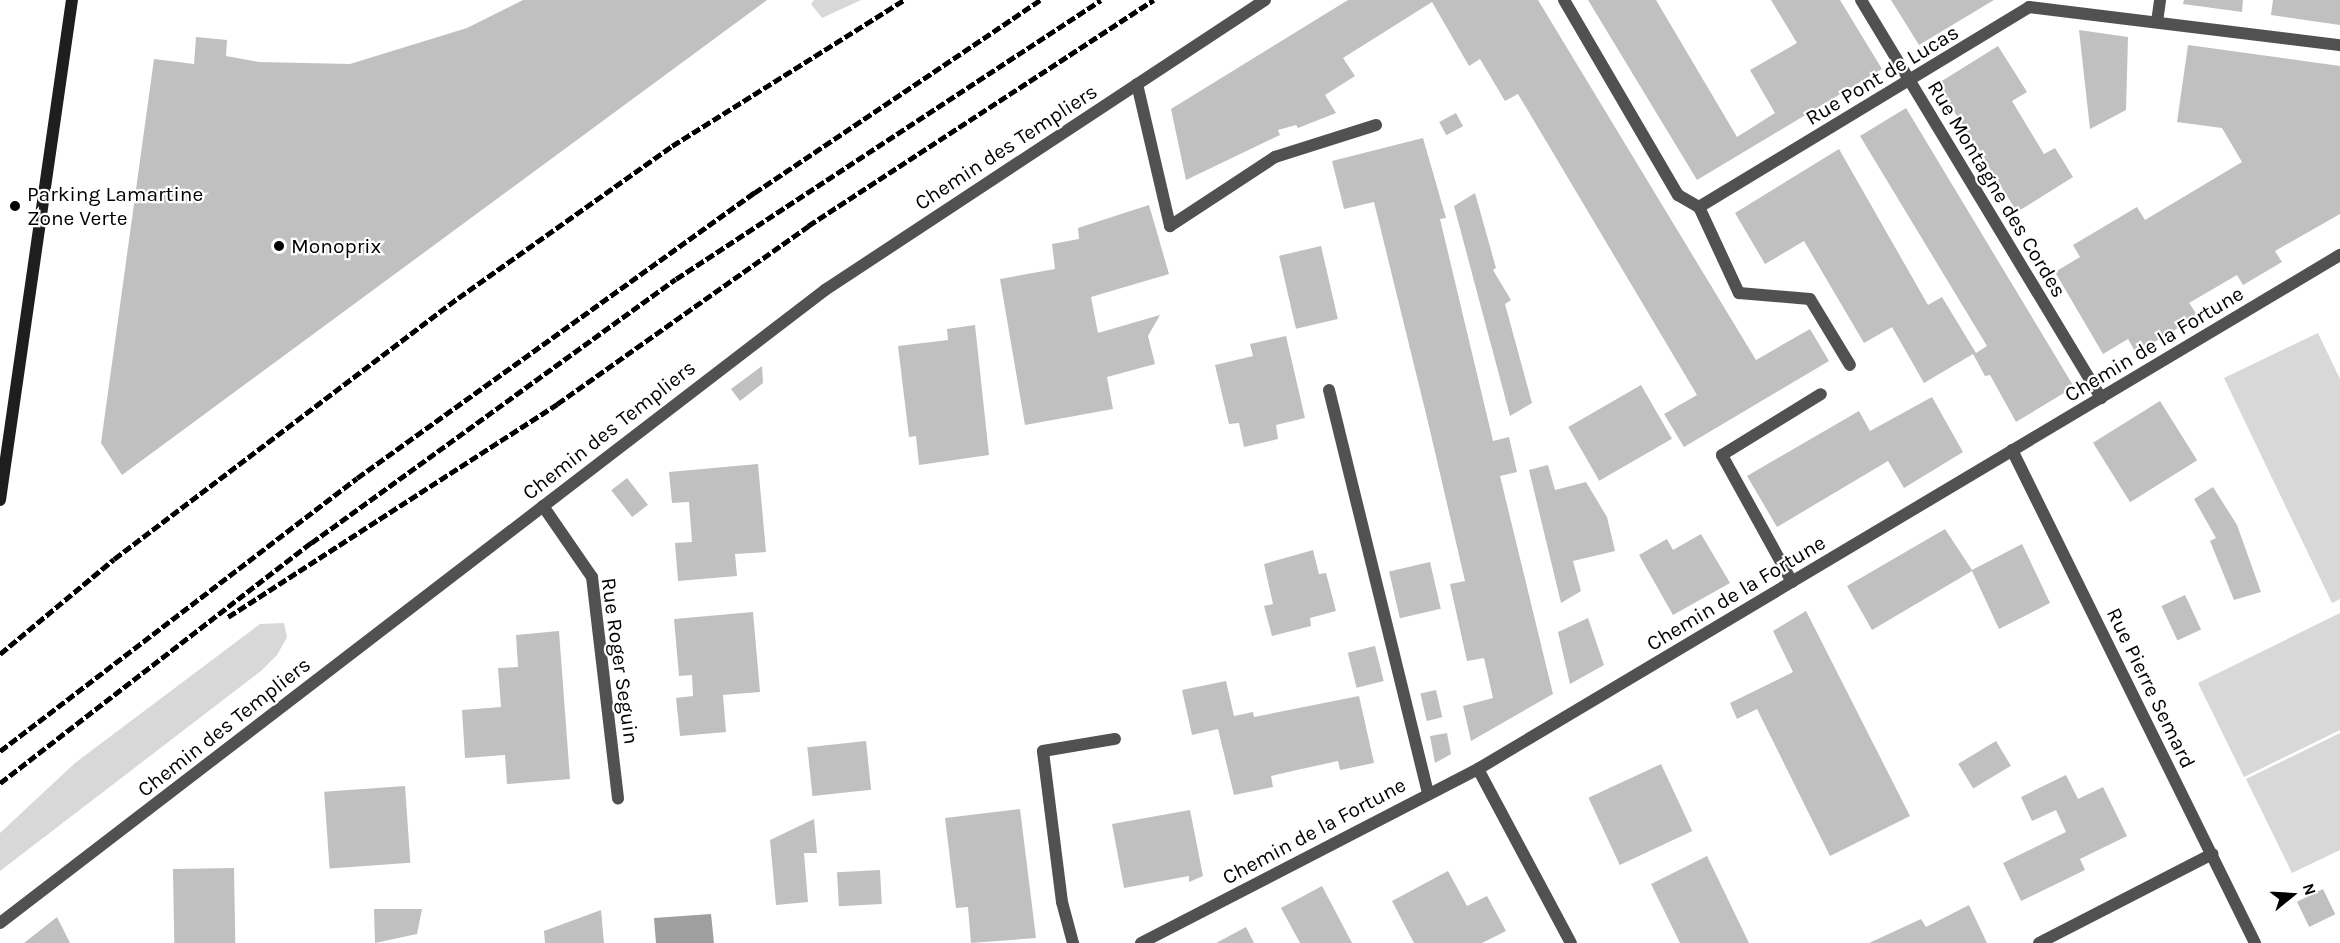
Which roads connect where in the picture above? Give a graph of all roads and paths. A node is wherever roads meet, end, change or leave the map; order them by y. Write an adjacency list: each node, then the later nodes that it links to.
1 (72, 0): 18 (main road)
2 (1265, 0): 9 (street, Chemin des Templiers)
3 (1564, 0): 11 (street)
4 (1861, 0): 8 (street, Rue Montagne des Cordes)
5 (2160, 0): 6 (street)
6 (2157, 22): 7 (street, Rue Pont de Lucas); 8 (street, Rue Pont de Lucas)
7 (2340, 45)
8 (1910, 82): 11 (street, Rue Pont de Lucas); 16 (street, Rue Montagne des Cordes)
9 (1137, 84): 10 (street); 19 (street, Chemin des Templiers)
10 (1376, 125)
11 (1699, 207): 13 (street)
12 (2340, 255): 16 (street, Chemin de la Fortune)
13 (1850, 365)
14 (1329, 390): 23 (street)
15 (1821, 394): 20 (street)
16 (2101, 398): 17 (street, Chemin de la Fortune)
17 (2012, 450): 20 (street, Chemin de la Fortune); 25 (street, Rue Pierre Semard)
18 (0, 500)
19 (543, 506): 24 (street, Rue Roger Seguin); 26 (street, Chemin des Templiers)
20 (1792, 582): 22 (street, Chemin de la Fortune)
21 (1115, 739): 27 (street)
22 (1478, 770): 23 (street, Chemin de la Fortune); 29 (street)
23 (1428, 794): 28 (street, Chemin de la Fortune)
24 (618, 798)
25 (2212, 854): 30 (street); 31 (street, Rue Pierre Semard)
26 (0, 923)
27 (1073, 943)
28 (1143, 943)
29 (1571, 943)
30 (2039, 943)
31 (2255, 943)

